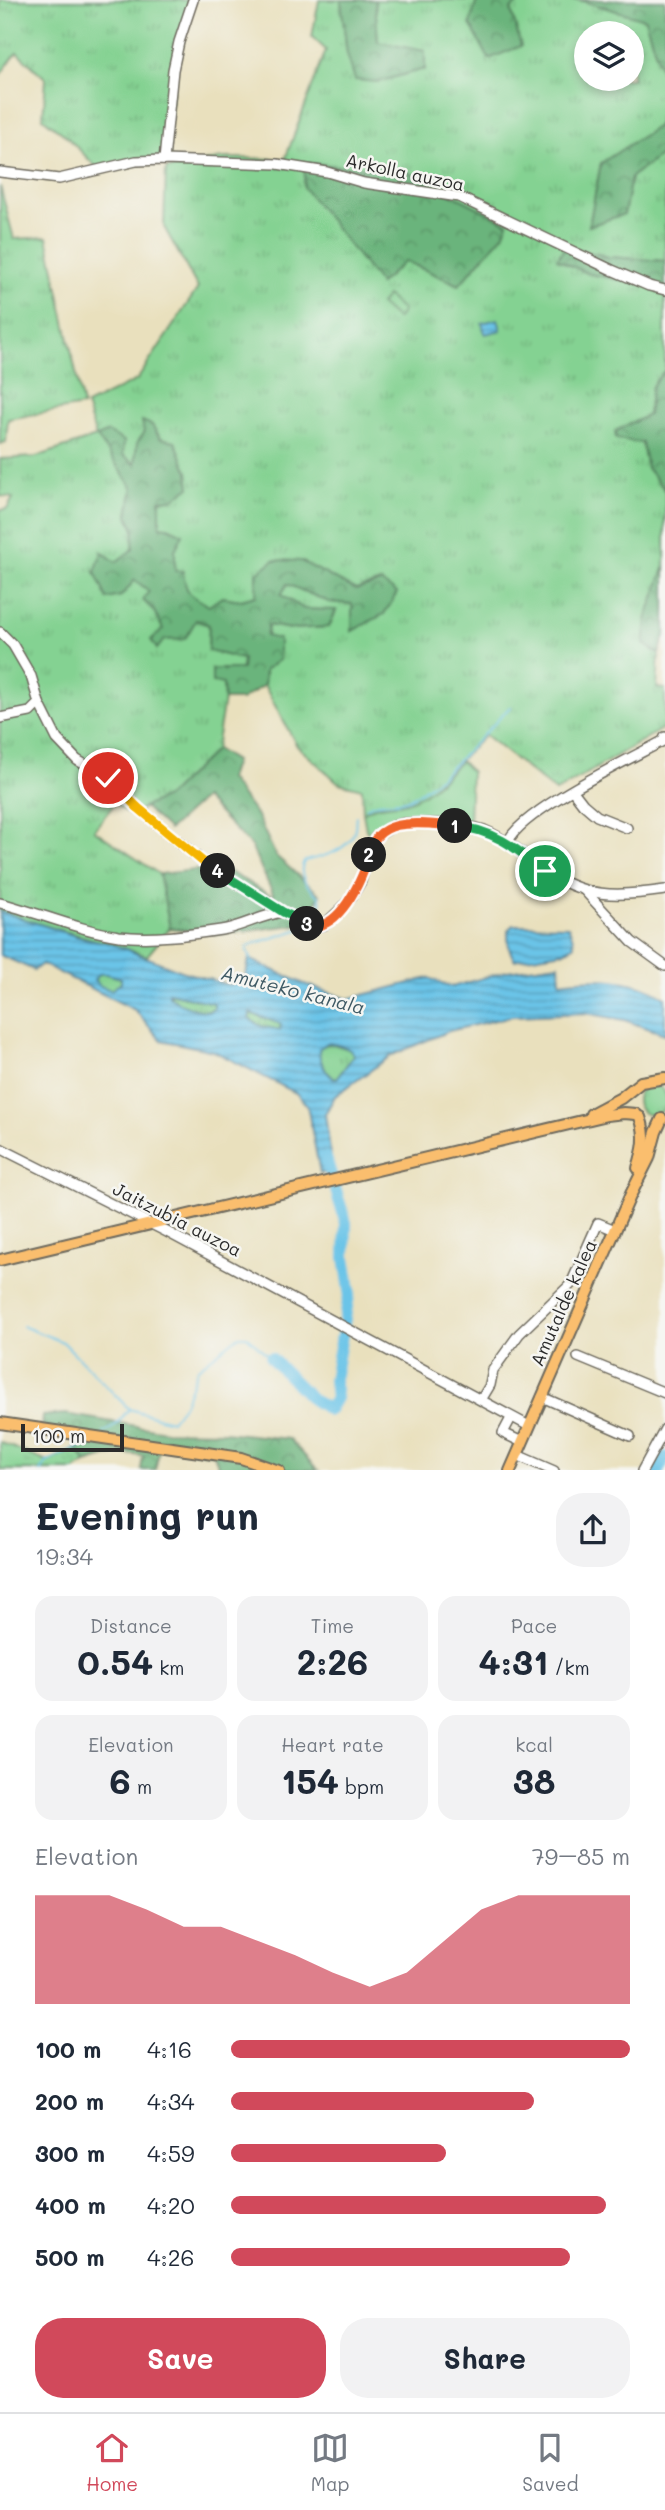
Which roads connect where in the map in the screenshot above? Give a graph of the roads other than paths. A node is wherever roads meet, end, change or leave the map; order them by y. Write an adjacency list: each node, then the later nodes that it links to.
1 (193, 0): 2 (street)
2 (164, 160): 3 (street, Arkolla auzoa); 4 (street, Arkolla auzoa)
3 (0, 172)
4 (665, 290)
5 (0, 632): 6 (street)
6 (39, 703): 7 (street); 17 (street)
7 (0, 718)
8 (665, 737): 9 (street)
9 (573, 790): 10 (street); 11 (street)
10 (626, 828)
11 (508, 842): 12 (street); 17 (street)
12 (583, 890): 14 (street); 16 (street)
13 (665, 890): 14 (street)
14 (609, 895): 16 (street)
15 (0, 903): 17 (street)
16 (601, 909): 18 (street)
17 (283, 912)
18 (665, 966)
19 (662, 1080): 20 (main road)
20 (636, 1087): 21 (main road, Amutalde kalea); 23 (main road)
21 (638, 1116): 22 (main road); 23 (main road); 25 (main road, Amutalde kalea)
22 (664, 1118): 25 (main road, Amutalde kalea)
23 (569, 1124): 26 (main road)
24 (0, 1148): 26 (street, Jaitzubia auzoa)
25 (631, 1194): 27 (main road, Amutalde kalea)
26 (151, 1224): 28 (main road); 32 (street, Jaitzubia auzoa)
27 (615, 1230): 31 (main road, Amutalde kalea); 32 (street)
28 (0, 1260)
29 (578, 1357): 30 (street)
30 (665, 1393)
31 (542, 1397): 35 (main road, Amutalde kalea); 37 (street)
32 (481, 1400): 33 (street, Jaitzubia auzoa)
33 (510, 1418): 35 (street, Jaitzubia auzoa); 38 (street)
34 (0, 1423): 40 (main road)
35 (529, 1426): 38 (main road, Amutalde kalea)
36 (665, 1429): 43 (street)
37 (630, 1436)
38 (523, 1442): 39 (main road, Amutalde kalea)
39 (517, 1455): 41 (main road, Amutalde kalea); 42 (street)
40 (276, 1470)
41 (510, 1470)
42 (552, 1470)
43 (643, 1470)

